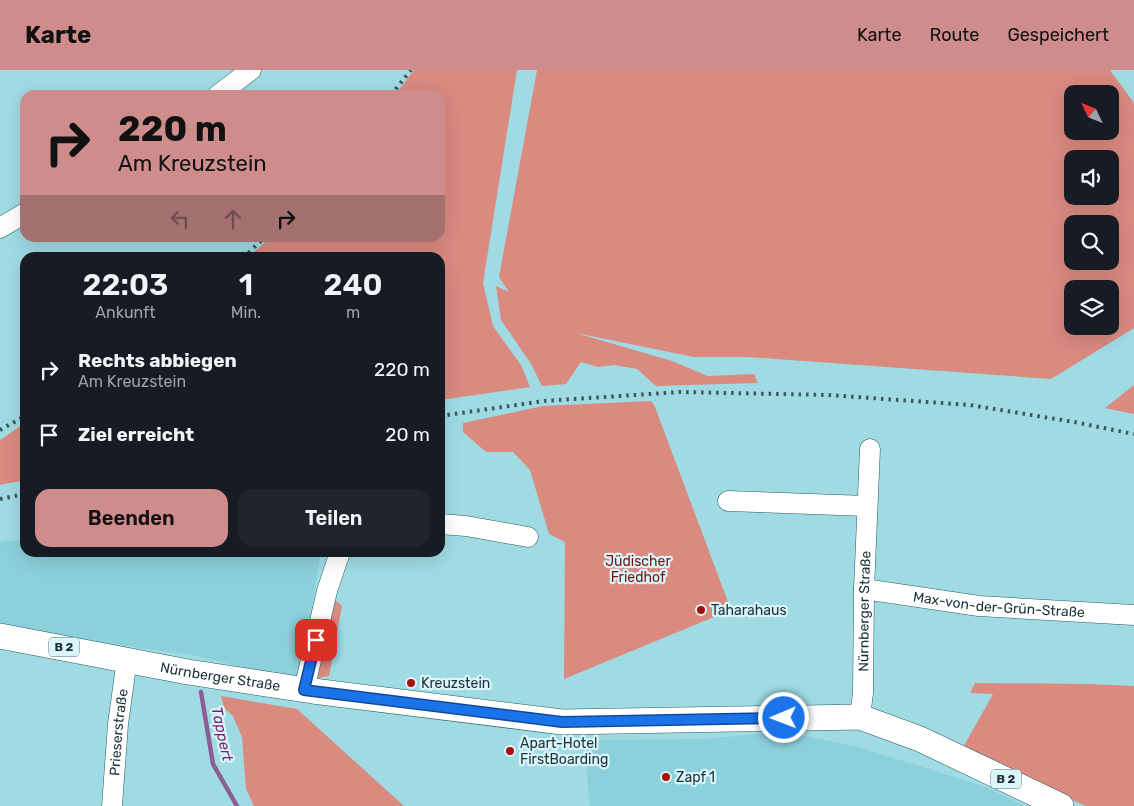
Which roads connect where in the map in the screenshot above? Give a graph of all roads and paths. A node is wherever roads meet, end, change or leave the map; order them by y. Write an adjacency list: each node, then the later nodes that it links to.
1 (251, 70): 2 (street)
2 (225, 90)
3 (20, 216): 4 (street)
4 (0, 228)
5 (870, 448): 7 (street, Nürnberger Straße)
6 (728, 500): 7 (street)
7 (867, 506): 11 (street, Nürnberger Straße)
8 (445, 524): 9 (street)
9 (528, 537)
10 (338, 557): 15 (street)
11 (864, 589): 12 (street, Max-von-der-Grün-Straße); 16 (street, Nürnberger Straße)
12 (1134, 614)
13 (0, 636): 14 (main road, Nürnberger Straße / B 2)
14 (127, 659): 15 (main road, Nürnberger Straße / B 2); 17 (street, Prieserstraße)
15 (304, 690): 16 (main road, Nürnberger Straße / B 2)
16 (860, 717): 18 (main road, Nürnberger Straße / B 2)
17 (112, 806)
18 (1061, 806)

